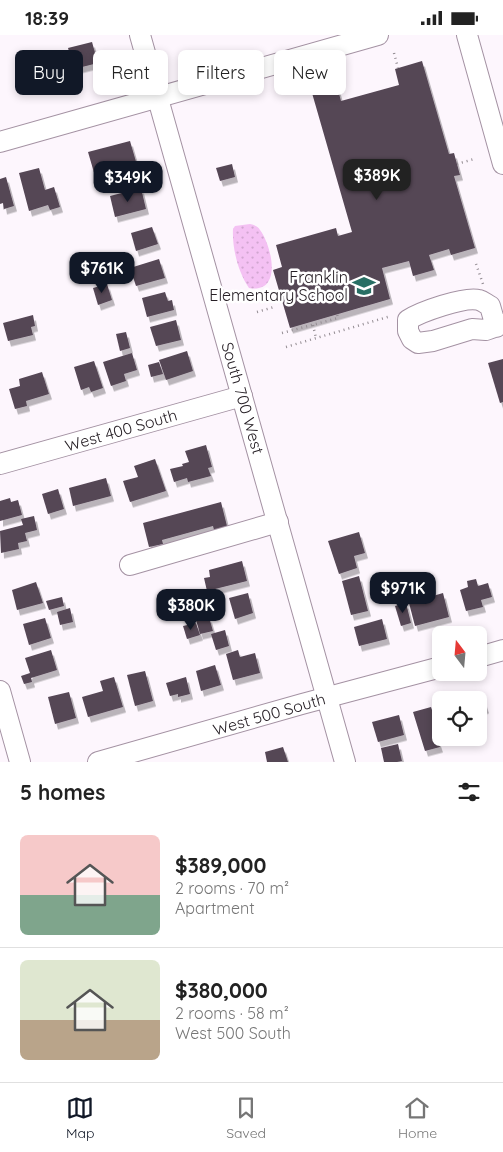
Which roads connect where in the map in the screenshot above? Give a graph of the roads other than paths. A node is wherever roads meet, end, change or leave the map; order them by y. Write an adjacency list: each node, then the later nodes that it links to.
1 (140, 35): 4 (street, South 700 West)
2 (378, 35): 4 (street)
3 (467, 35): 5 (street)
4 (158, 97): 6 (street); 8 (street, South 700 West)
5 (497, 121): 7 (street)
6 (0, 141)
7 (503, 163)
8 (242, 396): 9 (street, West 400 South); 10 (street, South 700 West)
9 (0, 464)
10 (278, 522): 11 (street); 16 (street, South 700 West)
11 (130, 565)
12 (503, 650): 13 (street)
13 (488, 654)
14 (432, 669): 16 (street, West 500 South)
15 (0, 691): 17 (street)
16 (327, 698): 18 (street, West 500 South); 19 (street, South 700 West)
17 (20, 762)
18 (98, 762)
19 (345, 762)

